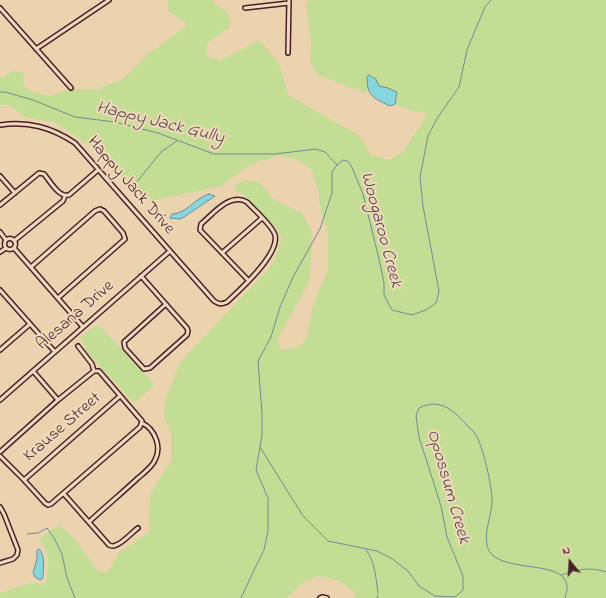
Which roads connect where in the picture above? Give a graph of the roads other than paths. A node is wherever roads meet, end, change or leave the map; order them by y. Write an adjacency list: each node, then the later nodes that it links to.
1 (109, 0): 5 (street)
2 (289, 2): 4 (street); 6 (street)
3 (0, 8): 5 (street)
4 (245, 8)
5 (36, 49): 7 (street)
6 (288, 53)
7 (71, 88)
8 (0, 125): 9 (street, Happy Jack Drive)
9 (98, 170): 12 (street); 20 (street, Happy Jack Drive)
10 (0, 176): 11 (street)
11 (15, 193): 12 (street); 13 (street)
12 (65, 196): 17 (street)
13 (0, 205)
14 (262, 218): 22 (street); 22 (street); 25 (street)
15 (0, 232): 16 (street)
16 (6, 240): 17 (street); 18 (street)
17 (14, 241): 19 (street)
18 (6, 248): 19 (street); 21 (street)
19 (14, 248): 23 (street)
20 (170, 250): 24 (street, Alesana Drive); 25 (street, Happy Jack Drive)
21 (0, 252)
22 (222, 253): 25 (street)
23 (31, 267): 27 (street); 27 (street)
24 (141, 276): 28 (street); 30 (street, Alesana Drive)
25 (248, 280)
26 (0, 290): 29 (street)
27 (58, 298): 30 (street)
28 (166, 304): 28 (street)
29 (30, 324): 32 (street); 33 (street)
30 (83, 327): 33 (street, Alesana Drive)
31 (78, 346): 35 (street)
32 (1, 347)
33 (55, 352): 34 (street, Alesana Drive)
34 (33, 371): 37 (street, Alesana Drive); 38 (street)
35 (94, 371): 36 (street); 38 (street)
36 (120, 396): 39 (street); 42 (street, Krause Street)
37 (0, 400)
38 (58, 400): 40 (street)
39 (142, 423): 43 (street); 45 (street)
40 (0, 452)
41 (0, 456): 42 (street)
42 (24, 480): 43 (street)
43 (64, 494): 45 (street)
44 (0, 507): 47 (street)
45 (89, 522): 46 (street)
46 (138, 528)
47 (0, 563)
48 (320, 598): 49 (street)
49 (327, 598)

